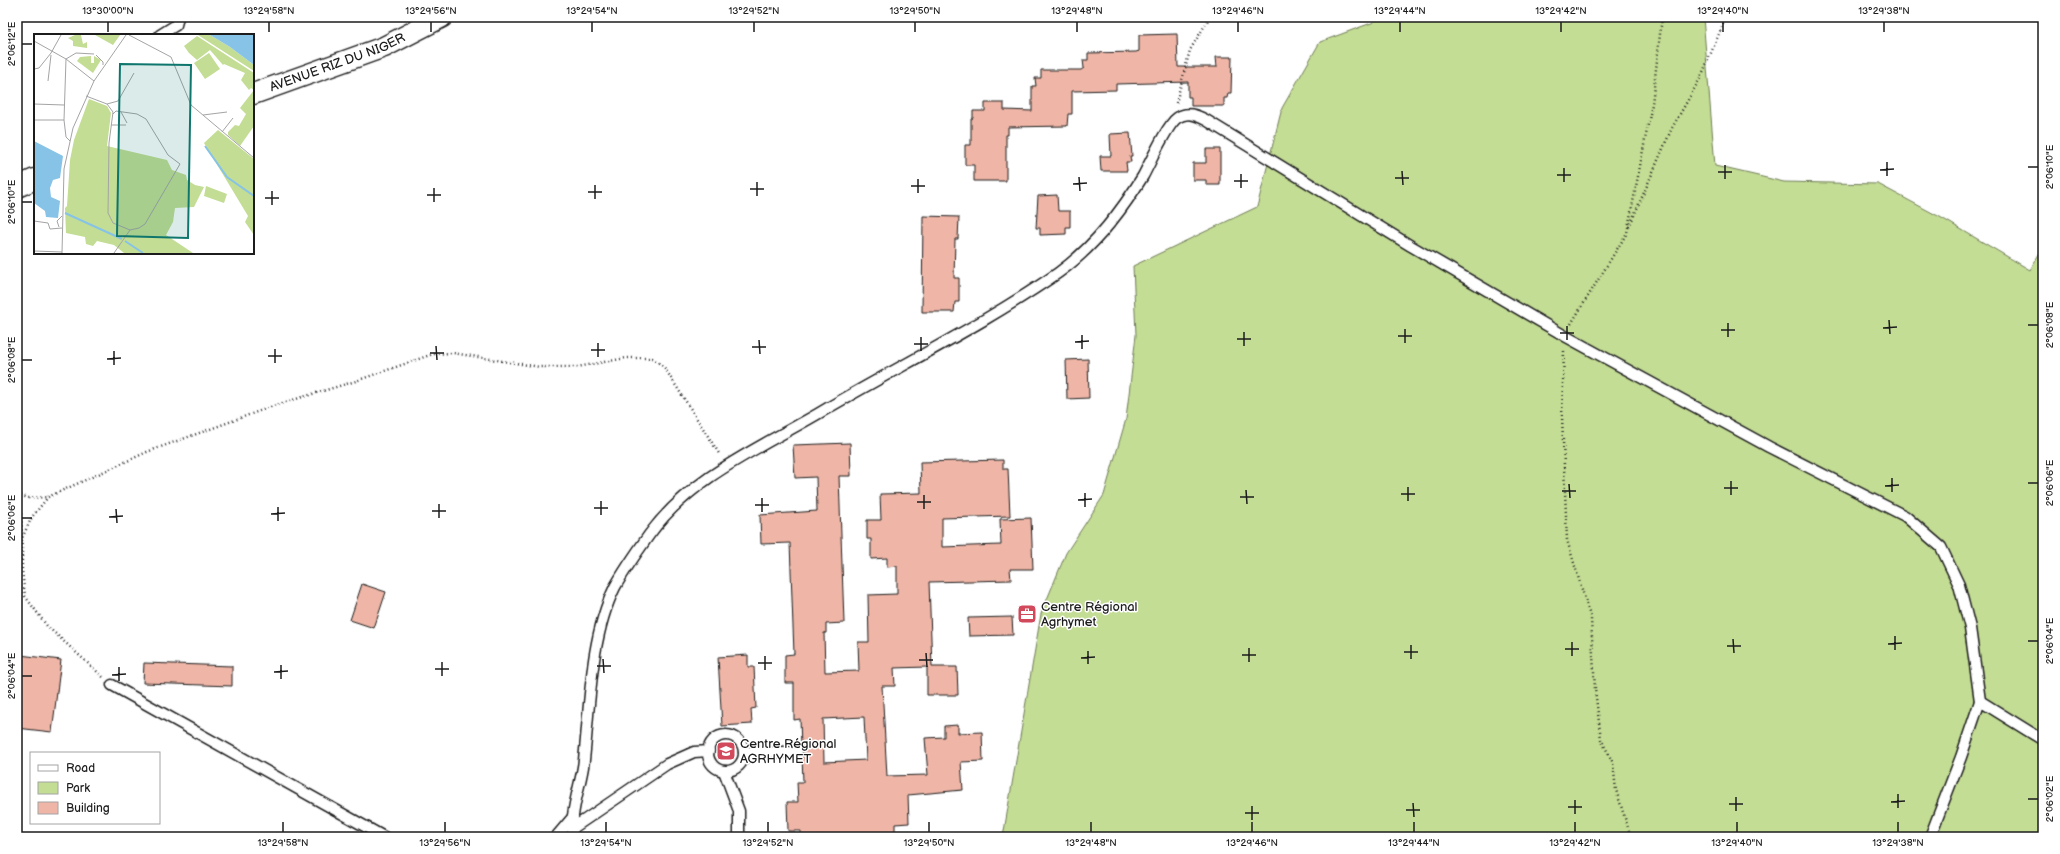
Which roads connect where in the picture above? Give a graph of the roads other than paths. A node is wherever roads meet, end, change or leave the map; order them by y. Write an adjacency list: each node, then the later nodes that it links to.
1 (178, 17): 3 (lane)
2 (442, 17): 4 (street, AVENUE RIZ DU NIGER)
3 (162, 34)
4 (254, 94)
5 (34, 179): 6 (street)
6 (17, 187)
7 (112, 685): 16 (lane)
8 (1980, 701): 9 (lane); 14 (lane); 19 (lane)
9 (2043, 740)
10 (709, 751): 11 (lane); 13 (lane); 15 (lane)
11 (744, 752): 12 (lane); 13 (lane)
12 (797, 752)
13 (724, 771): 18 (lane)
14 (573, 817): 15 (lane); 17 (lane)
15 (572, 832)
16 (384, 837)
17 (556, 837)
18 (739, 837)
19 (1930, 837)

